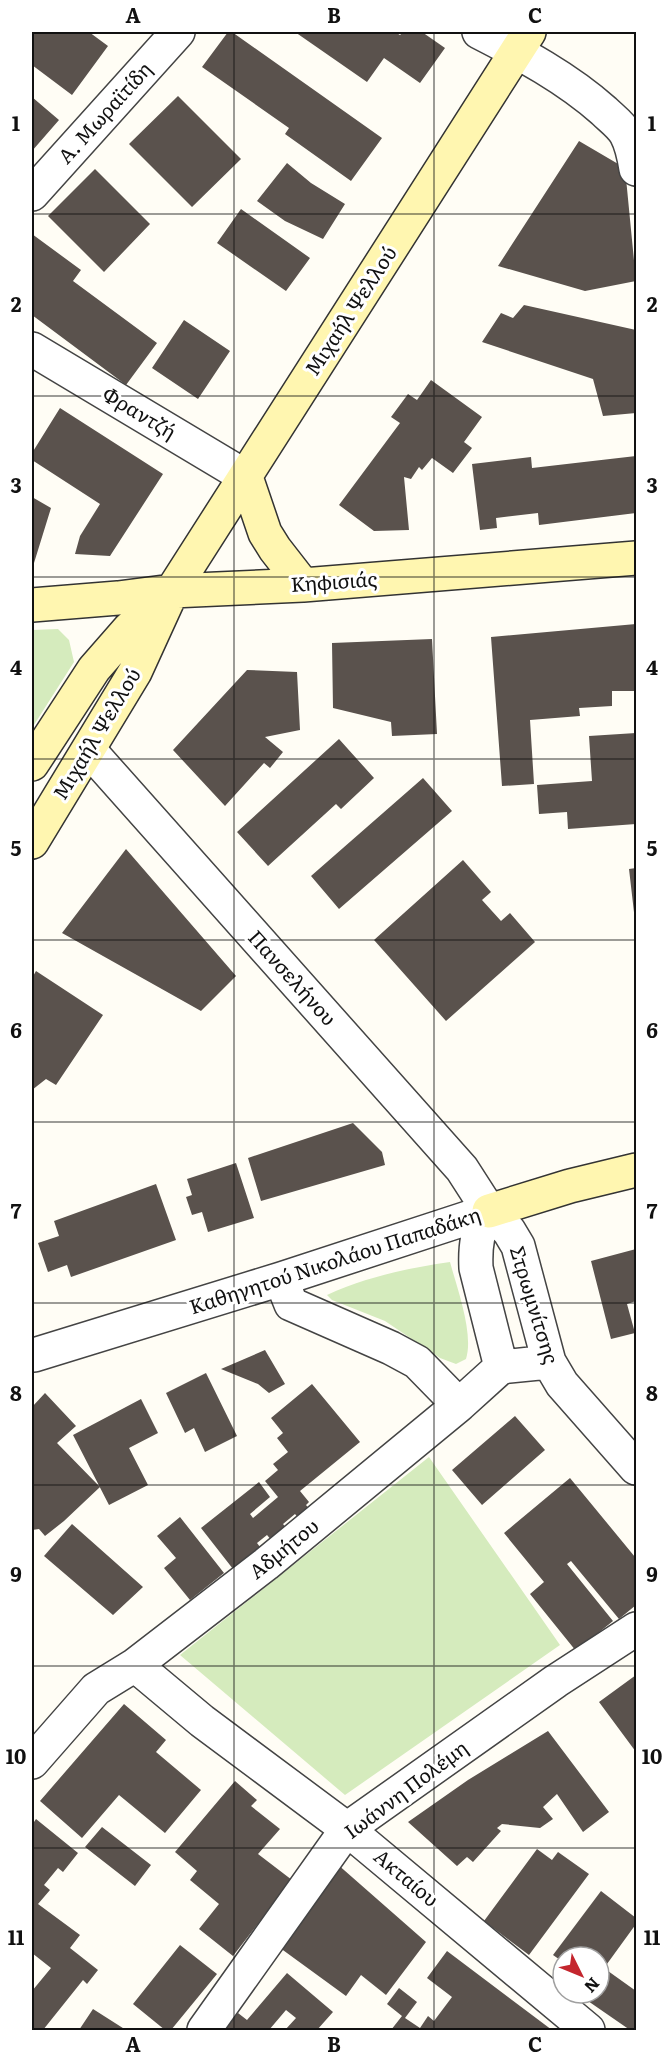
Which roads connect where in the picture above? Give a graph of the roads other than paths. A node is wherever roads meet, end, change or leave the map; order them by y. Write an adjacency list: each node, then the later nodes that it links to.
1 (178, 32): 5 (street, Α. Μωραϊτίδη)
2 (479, 32): 3 (street)
3 (523, 41): 4 (street); 7 (main road, Μιχαήλ Ψελλού)
4 (636, 169)
5 (32, 194)
6 (32, 349): 7 (street, Φραντζή)
7 (246, 477): 9 (main road); 10 (main road, Μιχαήλ Ψελλού)
8 (636, 558): 9 (main road, Κηφισιάς)
9 (303, 585): 10 (main road, Κηφισιάς)
10 (172, 591): 11 (main road, Κηφισιάς); 12 (main road, Μιχαήλ Ψελλού); 13 (main road, Μιχαήλ Ψελλού)
11 (32, 605)
12 (89, 750): 14 (main road, Μιχαήλ Ψελλού); 16 (street, Πανσελήνου)
13 (32, 764)
14 (32, 842)
15 (636, 1170): 16 (main road, Καθηγητού Νικολάου Παπαδάκη)
16 (489, 1211): 17 (street, Καθηγητού Νικολάου Παπαδάκη); 19 (street, Στρωμνίτσης); 20 (street, Στρωμνίτσης)
17 (281, 1279): 18 (street, Καθηγητού Νικολάου Παπαδάκη); 21 (street)
18 (34, 1354)
19 (549, 1362): 20 (street); 22 (street, Στρωμνίτσης)
20 (501, 1367): 21 (street, Αδμήτου)
21 (459, 1405): 24 (street, Αδμήτου)
22 (636, 1468)
23 (636, 1629): 26 (street, Ιωάννη Πολέμη)
24 (135, 1665): 25 (street, Αδμήτου); 26 (street, Ακταίου)
25 (32, 1762)
26 (347, 1829): 27 (street, Ιωάννη Πολέμη); 28 (street, Ακταίου)
27 (204, 2031)
28 (588, 2031)

